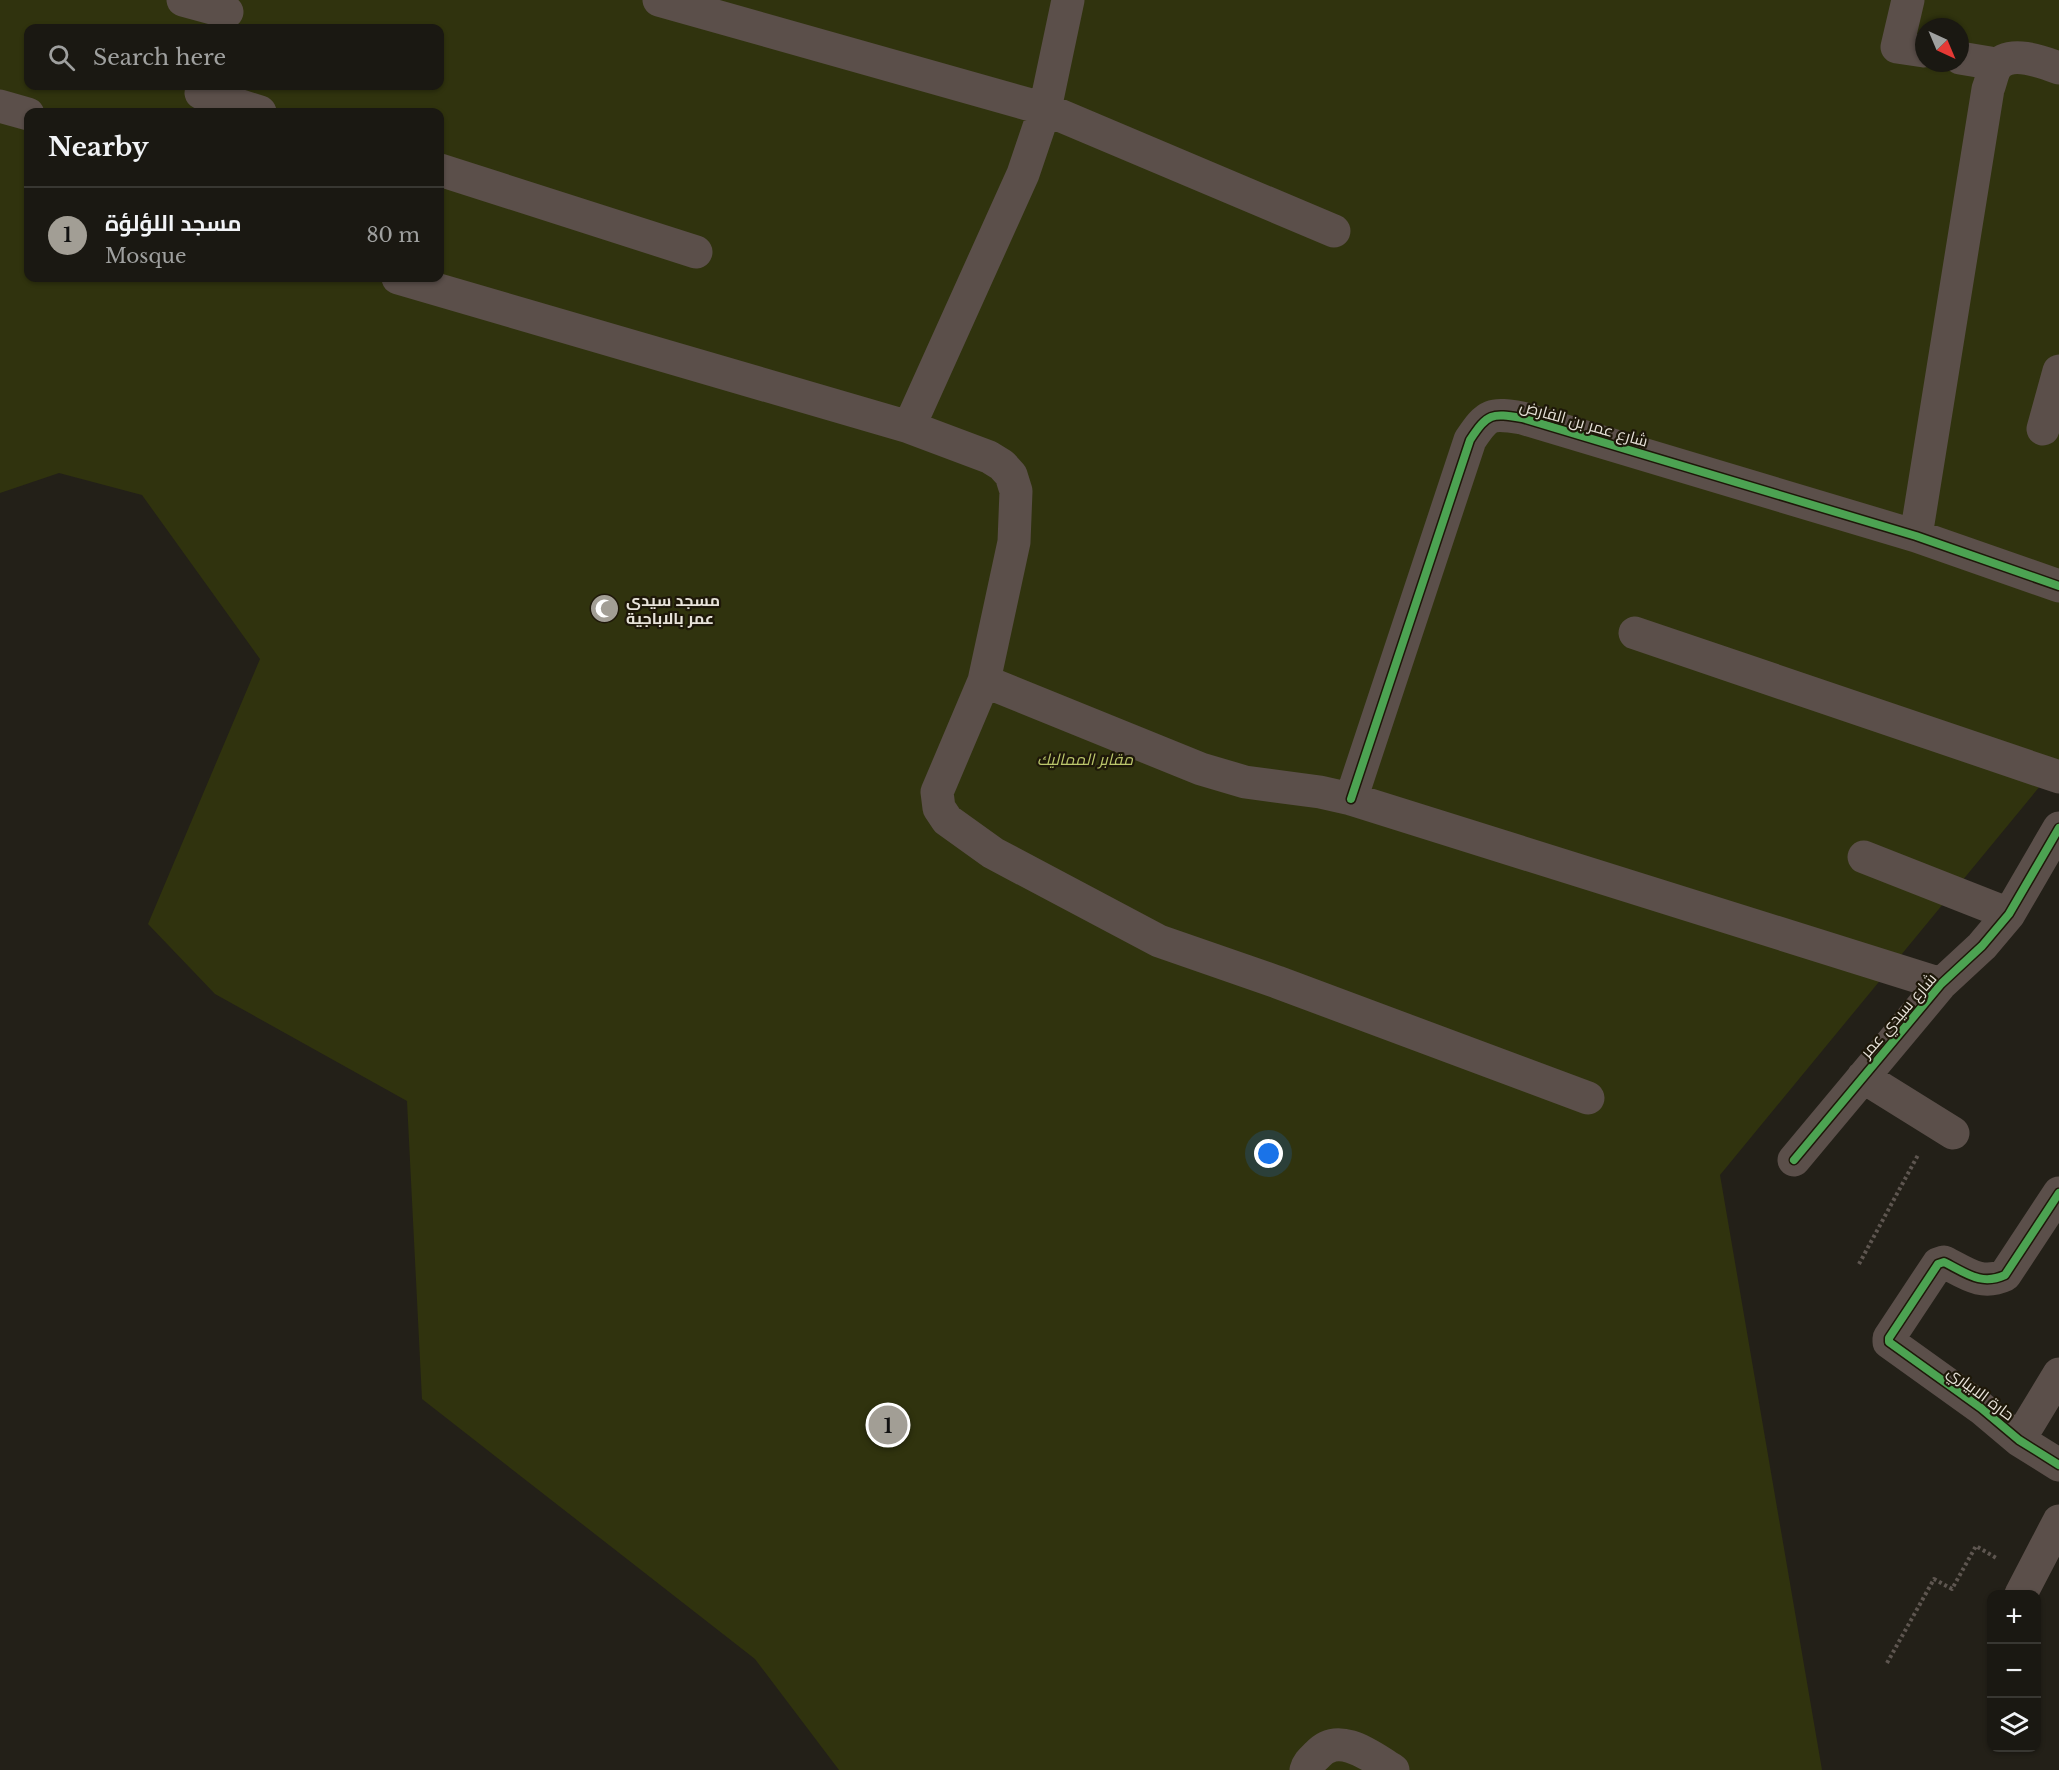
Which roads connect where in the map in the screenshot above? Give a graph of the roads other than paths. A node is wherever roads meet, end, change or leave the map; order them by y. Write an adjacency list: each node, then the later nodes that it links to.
1 (183, 0): 5 (street)
2 (659, 0): 13 (street)
3 (1068, 0): 13 (street)
4 (1908, 0): 6 (street)
5 (226, 13)
6 (1915, 50)
7 (1969, 60): 8 (street)
8 (1996, 67): 9 (street); 22 (street)
9 (2059, 68)
10 (199, 97): 12 (street)
11 (0, 106): 14 (street)
12 (244, 108)
13 (1045, 109): 16 (street); 20 (street)
14 (24, 113)
15 (444, 171): 17 (street)
16 (1334, 231)
17 (696, 252)
18 (412, 282): 20 (street)
19 (2059, 371): 21 (street)
20 (909, 427): 25 (street)
21 (2043, 429)
22 (1916, 536): 23 (street, شارع عمر بن الفارض); 27 (street, شارع عمر بن الفارض)
23 (2059, 586)
24 (1635, 633): 26 (street)
25 (984, 681): 27 (street); 33 (street)
26 (2059, 777)
27 (1351, 799): 31 (street)
28 (2059, 828): 30 (street, شارع سيدي عمر)
29 (1864, 857): 30 (street)
30 (2009, 914): 31 (street, شارع سيدي عمر)
31 (1941, 984): 32 (street, شارع سيدي عمر)
32 (1863, 1077): 34 (street); 35 (street, شارع سيدي عمر)
33 (1588, 1098)
34 (1944, 1128)
35 (1794, 1160)
36 (2059, 1193): 38 (street, حارة الابياري)
37 (2059, 1374): 38 (street)
38 (2019, 1440): 39 (street, حارة الابياري)
39 (2059, 1464)
40 (2059, 1521): 41 (street)
41 (2025, 1586)
42 (1306, 1770): 43 (street)
43 (1393, 1770)

